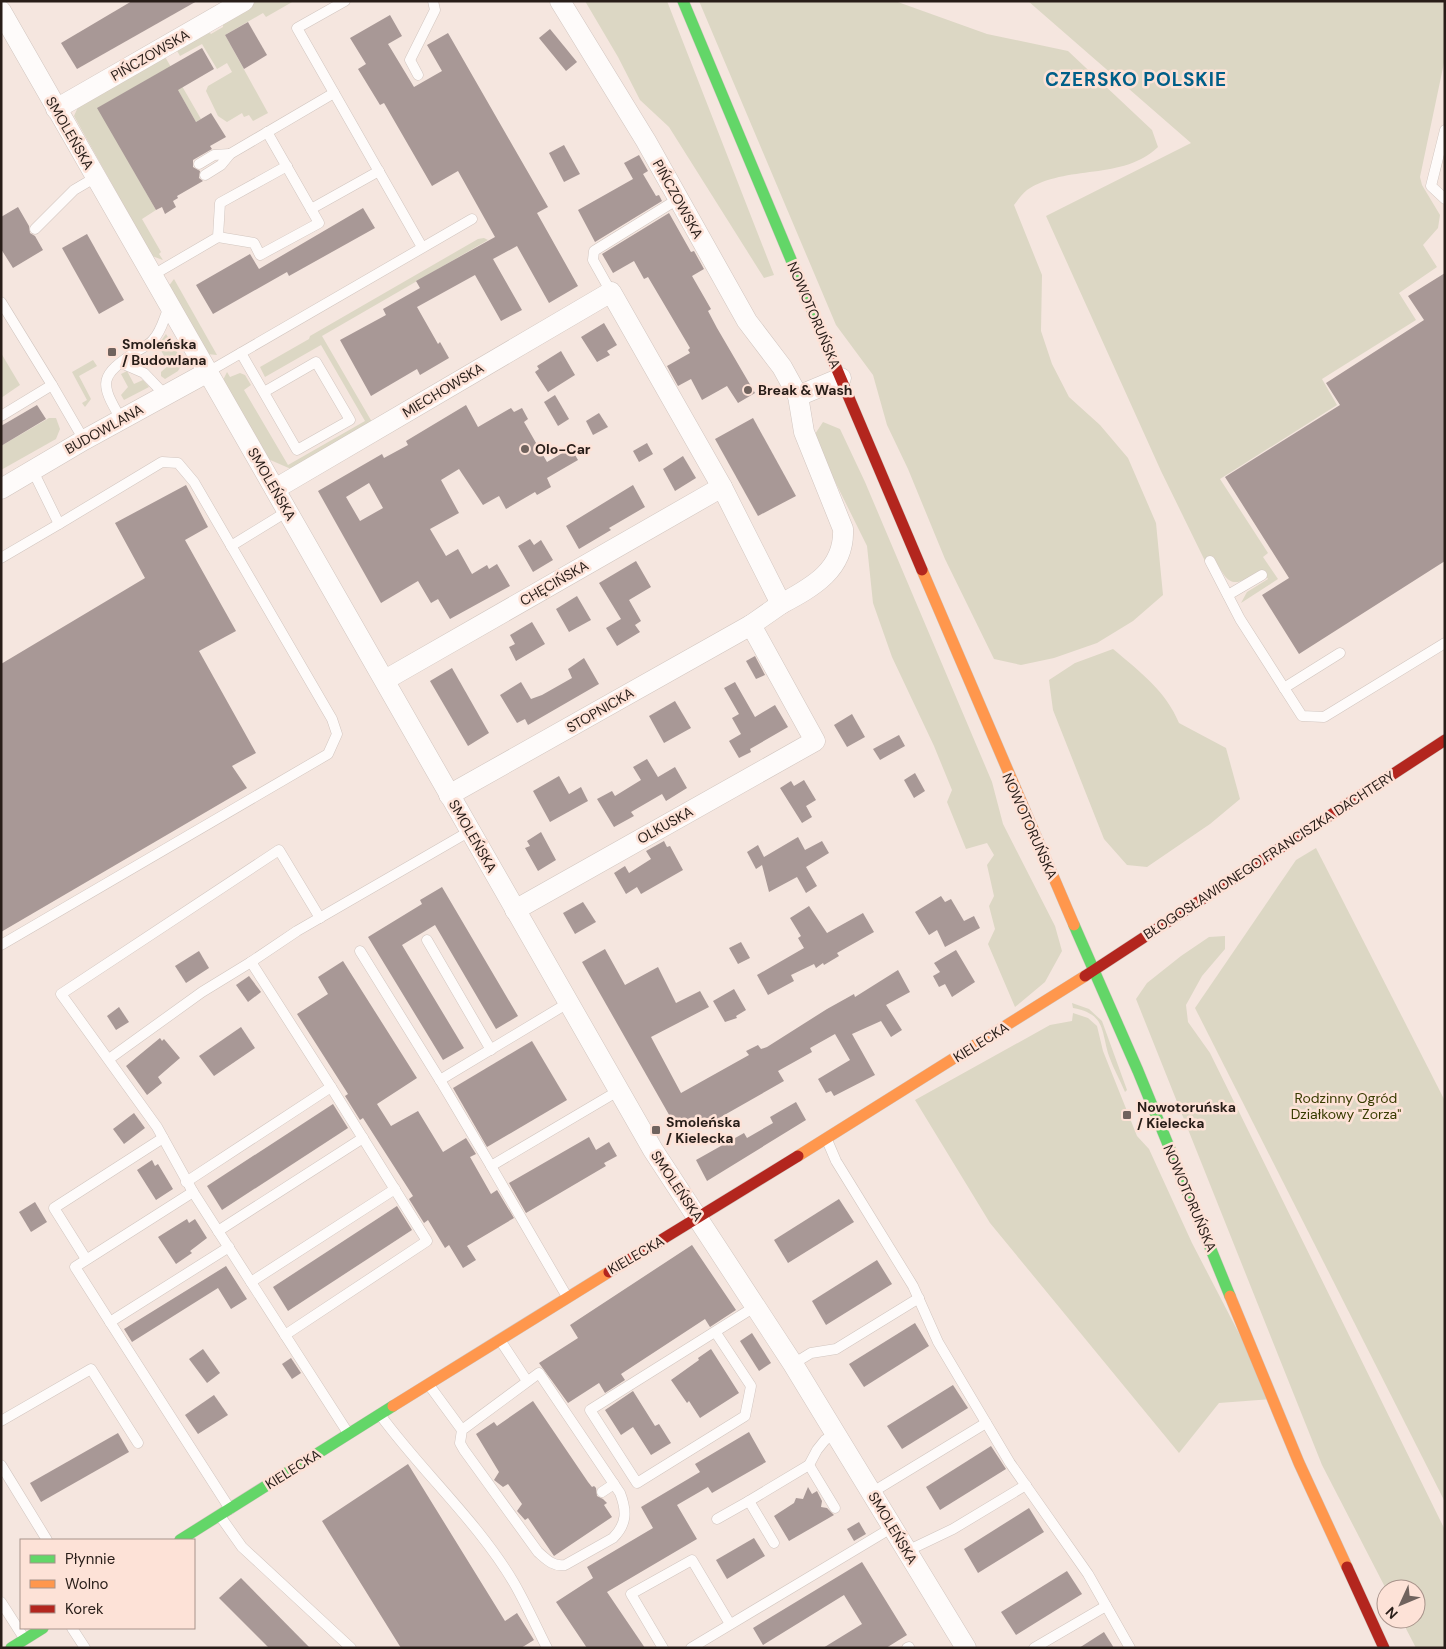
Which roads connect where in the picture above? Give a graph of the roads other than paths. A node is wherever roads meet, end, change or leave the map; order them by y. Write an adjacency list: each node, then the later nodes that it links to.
1 (244, 1): 9 (street, PIŃCZOWSKA)
2 (345, 1): 8 (lane)
3 (433, 1): 7 (lane)
4 (560, 1): 18 (street, PIŃCZOWSKA)
5 (683, 1): 32 (main road, NOWOTORUŃSKA)
6 (4, 22): 9 (street, SMOLEŃSKA)
7 (418, 75)
8 (334, 93): 11 (lane); 15 (lane)
9 (56, 109): 17 (street, SMOLEŃSKA)
10 (1445, 130): 19 (lane)
11 (267, 132): 12 (lane); 14 (lane)
12 (230, 154): 13 (lane); 16 (lane)
13 (199, 164)
14 (286, 166): 20 (lane); 23 (lane)
15 (379, 171): 20 (lane); 24 (lane)
16 (205, 175)
17 (96, 178): 22 (lane); 25 (street, SMOLEŃSKA)
18 (678, 199): 26 (lane); 36 (street, PIŃCZOWSKA)
19 (1445, 199)
20 (311, 209): 23 (lane)
21 (472, 219): 24 (lane)
22 (35, 229)
23 (218, 237): 25 (lane)
24 (422, 247): 29 (lane)
25 (152, 275): 28 (street, SMOLEŃSKA)
26 (611, 292): 41 (street); 43 (street, MIECHOWSKA)
27 (1, 302): 33 (lane)
28 (170, 304): 30 (lane); 31 (street, SMOLEŃSKA)
29 (242, 353): 31 (lane); 34 (lane)
30 (121, 363): 35 (lane); 38 (lane)
31 (208, 372): 35 (street, BUDOWLANA); 43 (street, SMOLEŃSKA)
32 (841, 378): 36 (street); 66 (main road, NOWOTORUŃSKA)
33 (52, 385): 37 (lane); 39 (lane)
34 (264, 392): 34 (lane)
35 (165, 395): 38 (street, BUDOWLANA)
36 (798, 396): 51 (street, PIŃCZOWSKA)
37 (1, 416)
38 (121, 419): 39 (street, BUDOWLANA)
39 (84, 440): 40 (street, BUDOWLANA)
40 (33, 470): 42 (street, BUDOWLANA); 45 (lane)
41 (722, 487): 51 (street); 55 (street, CHĘCIŃSKA)
42 (1, 489)
43 (275, 489): 44 (street, SMOLEŃSKA)
44 (288, 511): 46 (lane); 55 (street, SMOLEŃSKA)
45 (59, 524): 46 (lane); 47 (lane)
46 (231, 546): 63 (lane)
47 (1, 558)
48 (1210, 561): 50 (lane)
49 (1262, 575): 50 (lane)
50 (1228, 595): 56 (lane)
51 (781, 604): 52 (street, STOPNICKA)
52 (751, 625): 58 (street, STOPNICKA); 60 (street, OLKUSKA)
53 (1445, 643): 56 (lane)
54 (1340, 653): 56 (lane)
55 (385, 680): 58 (street, SMOLEŃSKA)
56 (1284, 688)
57 (1445, 740): 66 (main road, BŁOGOSŁAWIONEGO FRANCISZKA DACHTERY)
58 (450, 795): 59 (street, SMOLEŃSKA)
59 (470, 831): 60 (street, SMOLEŃSKA); 61 (lane)
60 (515, 910): 67 (street, SMOLEŃSKA)
61 (320, 918): 65 (lane); 69 (lane)
62 (427, 940): 68 (lane)
63 (1, 945)
64 (360, 951): 70 (lane)
65 (251, 962): 69 (lane); 71 (lane)
66 (1094, 971): 75 (main road, KIELECKA); 133 (main road, NOWOTORUŃSKA)
67 (568, 1004): 68 (lane); 72 (street, SMOLEŃSKA)
68 (491, 1050): 70 (lane)
69 (109, 1059): 73 (lane)
70 (440, 1080): 76 (lane)
71 (331, 1087): 74 (lane); 77 (lane)
72 (618, 1091): 76 (lane); 80 (street, SMOLEŃSKA)
73 (163, 1138): 77 (lane); 83 (lane)
74 (363, 1138): 78 (lane); 81 (lane)
75 (827, 1139): 80 (main road, KIELECKA); 86 (lane)
76 (491, 1166): 85 (lane)
77 (186, 1182): 79 (lane)
78 (395, 1189): 84 (lane); 90 (lane)
79 (193, 1192): 81 (lane); 83 (lane)
80 (697, 1218): 85 (main road, KIELECKA); 87 (street, SMOLEŃSKA)
81 (218, 1231): 82 (lane)
82 (229, 1248): 84 (lane); 88 (lane)
83 (86, 1259): 88 (lane)
84 (251, 1282): 90 (lane)
85 (567, 1296): 91 (main road, KIELECKA)
86 (919, 1298): 92 (lane); 97 (lane)
87 (756, 1306): 89 (lane); 92 (street, SMOLEŃSKA)
88 (110, 1322): 110 (lane)
89 (716, 1333): 89 (lane)
90 (285, 1334): 99 (lane)
91 (500, 1338): 93 (lane); 94 (main road, KIELECKA)
92 (793, 1364): 100 (street, SMOLEŃSKA)
93 (527, 1380): 98 (lane); 104 (lane)
94 (428, 1384): 95 (main road, KIELECKA); 98 (lane)
95 (380, 1414): 99 (main road, KIELECKA); 127 (lane)
96 (1, 1421): 101 (lane)
97 (986, 1423): 105 (lane); 107 (lane)
98 (462, 1430): 104 (lane)
99 (349, 1434): 110 (main road, KIELECKA)
100 (835, 1434): 103 (lane); 107 (street, SMOLEŃSKA)
101 (138, 1444)
102 (1, 1465): 114 (lane)
103 (809, 1465): 108 (lane); 109 (lane)
104 (614, 1484): 106 (lane)
105 (1026, 1485): 117 (lane); 119 (lane)
106 (602, 1492)
107 (871, 1493): 113 (street, SMOLEŃSKA)
108 (748, 1501): 112 (lane); 116 (lane)
109 (835, 1508)
110 (230, 1509): 111 (main road, KIELECKA)
111 (220, 1516): 115 (main road, KIELECKA); 126 (lane)
112 (717, 1519)
113 (892, 1527): 117 (street, SMOLEŃSKA); 120 (lane)
114 (45, 1539)
115 (182, 1539)
116 (774, 1543)
117 (907, 1551): 130 (street, SMOLEŃSKA)
118 (1, 1602): 123 (lane)
119 (1106, 1606): 131 (lane); 132 (lane)
120 (730, 1624): 128 (lane); 129 (lane)
121 (41, 1629): 123 (main road)
122 (73, 1629): 125 (lane)
123 (25, 1639): 124 (main road)
124 (11, 1648)
125 (85, 1648)
126 (351, 1648)
127 (547, 1648)
128 (663, 1648)
129 (691, 1648)
130 (966, 1648)
131 (1034, 1648)
132 (1130, 1648)
133 (1384, 1648)

